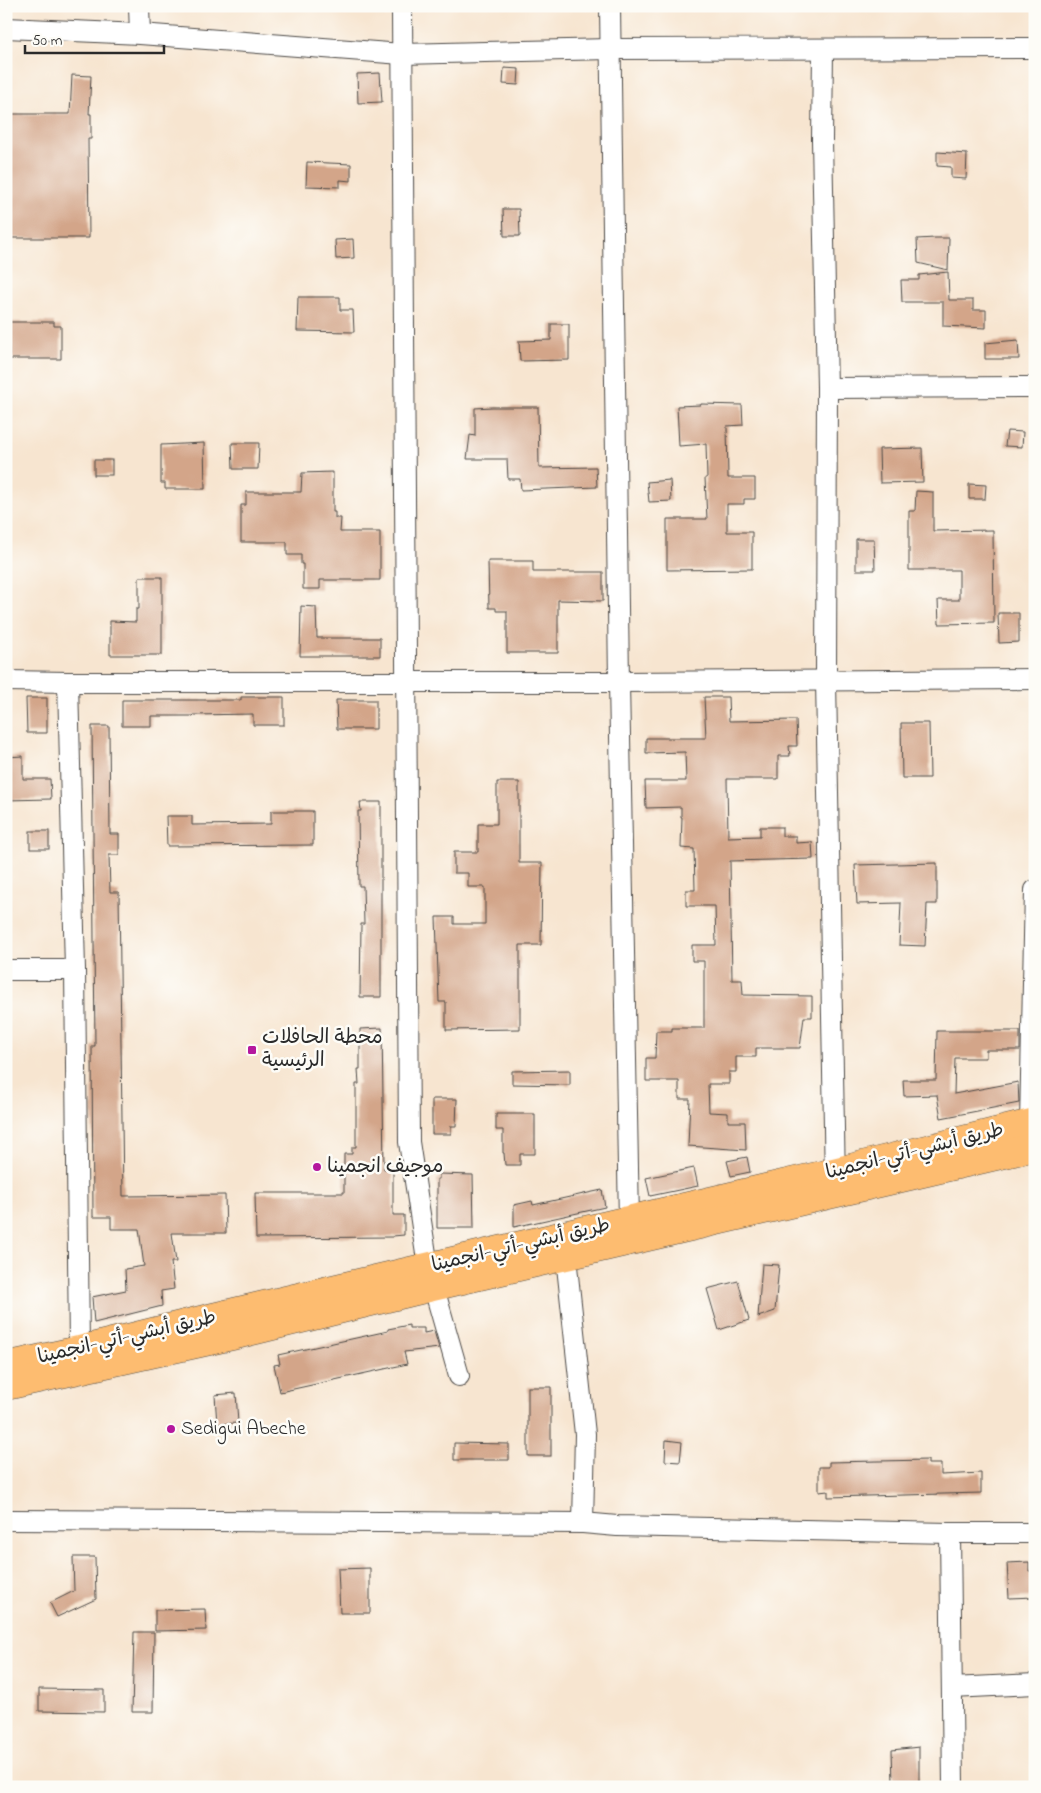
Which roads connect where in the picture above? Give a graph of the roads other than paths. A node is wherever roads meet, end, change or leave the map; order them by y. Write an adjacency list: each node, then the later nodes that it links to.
1 (139, 6): 5 (street)
2 (402, 6): 9 (street)
3 (610, 6): 7 (street)
4 (6, 28): 5 (street)
5 (140, 34): 9 (street)
6 (1035, 48): 8 (street)
7 (610, 49): 8 (street); 9 (street); 17 (street)
8 (823, 49): 11 (street)
9 (402, 54): 16 (street)
10 (1035, 387): 11 (street)
11 (827, 388): 13 (street)
12 (1035, 679): 13 (street)
13 (826, 680): 17 (street); 22 (street)
14 (6, 681): 15 (street)
15 (68, 682): 16 (street); 20 (street)
16 (406, 682): 17 (street); 25 (street)
17 (619, 682): 23 (street)
18 (1035, 890): 21 (street)
19 (6, 970): 20 (street)
20 (75, 970): 27 (street)
21 (1033, 1131): 22 (highway)
22 (835, 1183): 23 (highway, طريق أبشي-أتي-انجمينا); 24 (highway)
23 (629, 1221): 25 (highway, طريق أبشي-أتي-انجمينا)
24 (566, 1257): 25 (highway); 32 (street)
25 (430, 1277): 26 (highway); 29 (street)
26 (230, 1325): 27 (highway, طريق أبشي-أتي-انجمينا); 30 (highway)
27 (79, 1350): 28 (highway, طريق أبشي-أتي-انجمينا)
28 (6, 1366)
29 (459, 1376)
30 (6, 1386)
31 (6, 1520): 32 (street)
32 (583, 1523): 34 (street)
33 (1035, 1532): 34 (street)
34 (950, 1533): 36 (street)
35 (1035, 1684): 36 (street)
36 (952, 1688): 37 (street)
37 (953, 1787)

